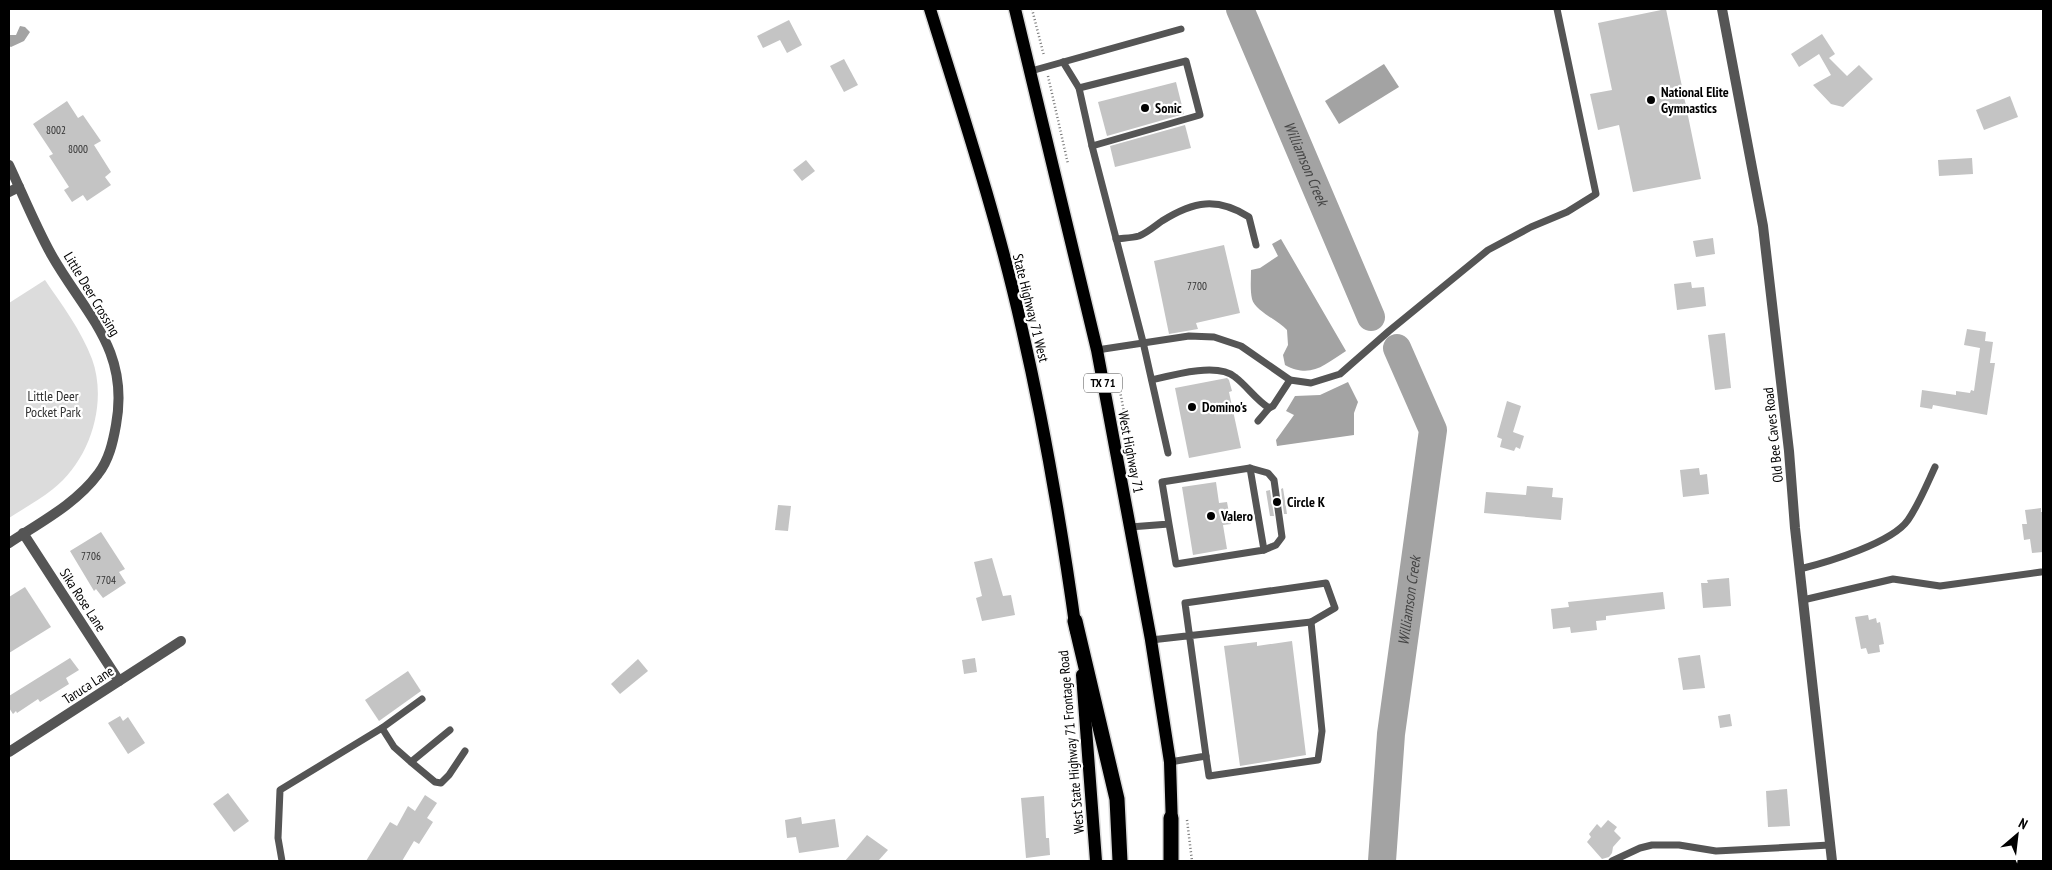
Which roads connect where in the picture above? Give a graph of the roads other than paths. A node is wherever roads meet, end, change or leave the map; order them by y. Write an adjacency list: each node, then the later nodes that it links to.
1 (930, 9): 32 (main road, State Highway 71 West)
2 (1015, 9): 7 (main road, West Highway 71 / TX 71)
3 (1557, 9): 18 (lane)
4 (1722, 9): 29 (street, Old Bee Caves Road)
5 (1181, 28): 6 (lane)
6 (1063, 62): 7 (lane); 8 (lane)
7 (1031, 71): 16 (main road, West Highway 71 / TX 71)
8 (1079, 88): 9 (lane); 9 (lane)
9 (1092, 146): 13 (lane)
10 (9, 165): 11 (street, Little Deer Crossing)
11 (19, 187): 12 (street); 26 (street, Little Deer Crossing)
12 (9, 192)
13 (1116, 239): 14 (lane); 15 (lane)
14 (1256, 244)
15 (1144, 342): 16 (lane); 17 (lane); 18 (lane)
16 (1097, 350): 25 (main road, West Highway 71 / TX 71)
17 (1152, 380): 19 (lane); 21 (lane)
18 (1290, 380): 19 (lane)
19 (1270, 408): 20 (lane)
20 (1258, 421)
21 (1168, 453)
22 (1935, 467): 29 (lane)
23 (1250, 468): 24 (lane); 28 (lane); 28 (lane)
24 (1169, 524): 25 (lane); 28 (lane)
25 (1130, 526): 35 (main road, West Highway 71 / TX 71)
26 (24, 533): 27 (street, Little Deer Crossing); 37 (street, Sika Rose Lane)
27 (9, 543)
28 (1264, 550)
29 (1800, 569): 31 (street, Old Bee Caves Road)
30 (2041, 572): 31 (lane)
31 (1803, 600): 47 (street, Old Bee Caves Road)
32 (1074, 621): 49 (main road, West State Highway 71 Frontage Road); 50 (highway)
33 (1311, 622): 34 (lane); 34 (lane); 43 (lane)
34 (1189, 634): 35 (lane); 43 (lane)
35 (1151, 640): 45 (main road, West Highway 71 / TX 71)
36 (181, 641): 37 (street, Taruca Lane)
37 (119, 682): 42 (street, Taruca Lane)
38 (422, 699): 39 (lane)
39 (382, 728): 44 (lane); 48 (lane)
40 (450, 730): 44 (lane)
41 (465, 751): 44 (lane)
42 (9, 752)
43 (1206, 756): 45 (lane)
44 (411, 762)
45 (1170, 762): 46 (main road, West Highway 71 / TX 71)
46 (1171, 818): 51 (highway, TX 71); 52 (main road, TX 71)
47 (1830, 845): 53 (lane); 54 (street, Old Bee Caves Road)
48 (282, 861)
49 (1096, 861)
50 (1120, 861)
51 (1171, 861)
52 (1175, 861)
53 (1612, 861)
54 (1832, 861)

